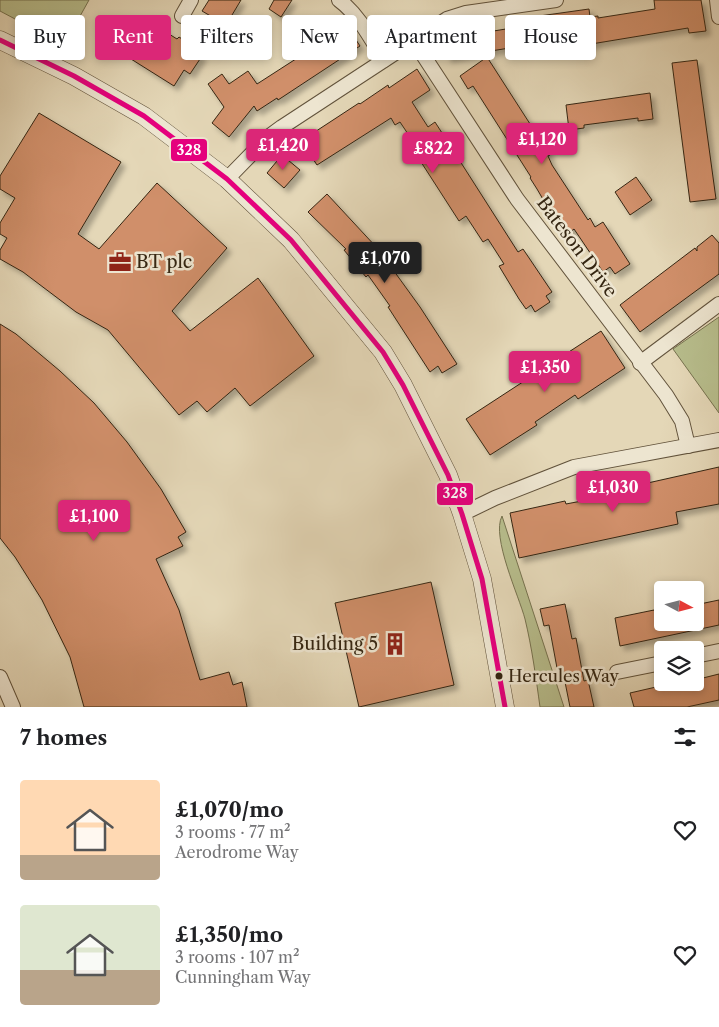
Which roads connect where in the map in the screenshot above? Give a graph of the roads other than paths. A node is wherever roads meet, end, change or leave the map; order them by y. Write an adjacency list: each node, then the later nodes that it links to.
1 (191, 0): 6 (street)
2 (339, 0): 9 (street)
3 (556, 0): 5 (street)
4 (717, 0): 8 (street)
5 (533, 2): 7 (street)
6 (183, 15)
7 (456, 15)
8 (719, 17)
9 (367, 33)
10 (0, 40): 13 (street)
11 (384, 60): 13 (street)
12 (427, 60): 15 (street, Bateson Drive)
13 (227, 179): 18 (street)
14 (719, 304): 15 (street)
15 (640, 363): 17 (street, Bateson Drive)
16 (719, 440): 17 (street)
17 (688, 446): 18 (street)
18 (462, 514): 25 (street)
19 (719, 651): 20 (street)
20 (704, 654)
21 (654, 665): 22 (street)
22 (617, 672)
23 (0, 677): 24 (street)
24 (14, 707)
25 (505, 707)

